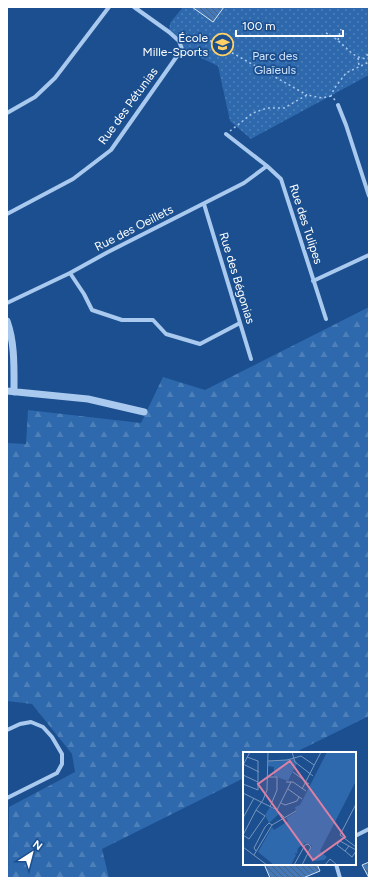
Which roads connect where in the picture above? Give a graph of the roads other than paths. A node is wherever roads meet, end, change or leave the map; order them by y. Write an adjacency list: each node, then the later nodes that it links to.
1 (109, 7): 4 (street)
2 (134, 7): 9 (street, Rue des Pétunias)
3 (338, 105): 7 (street)
4 (7, 113)
5 (226, 134): 6 (street, Rue des Tulipes)
6 (267, 166): 8 (street, Rue des Oeillets); 12 (street, Rue des Tulipes)
7 (369, 196)
8 (204, 204): 11 (street, Rue des Oeillets); 16 (street, Rue des Bégonias)
9 (7, 214)
10 (369, 255): 12 (street)
11 (70, 273): 13 (street, Rue des Oeillets); 16 (street)
12 (313, 282): 14 (street, Rue des Tulipes)
13 (7, 302)
14 (326, 319)
15 (7, 321): 18 (street)
16 (240, 323): 17 (street, Rue des Bégonias)
17 (251, 359)
18 (11, 391): 19 (street)
19 (144, 412)
20 (7, 730): 21 (street)
21 (7, 798)
22 (369, 829): 23 (street)
23 (356, 836)
24 (336, 865): 25 (street)
25 (340, 878)

